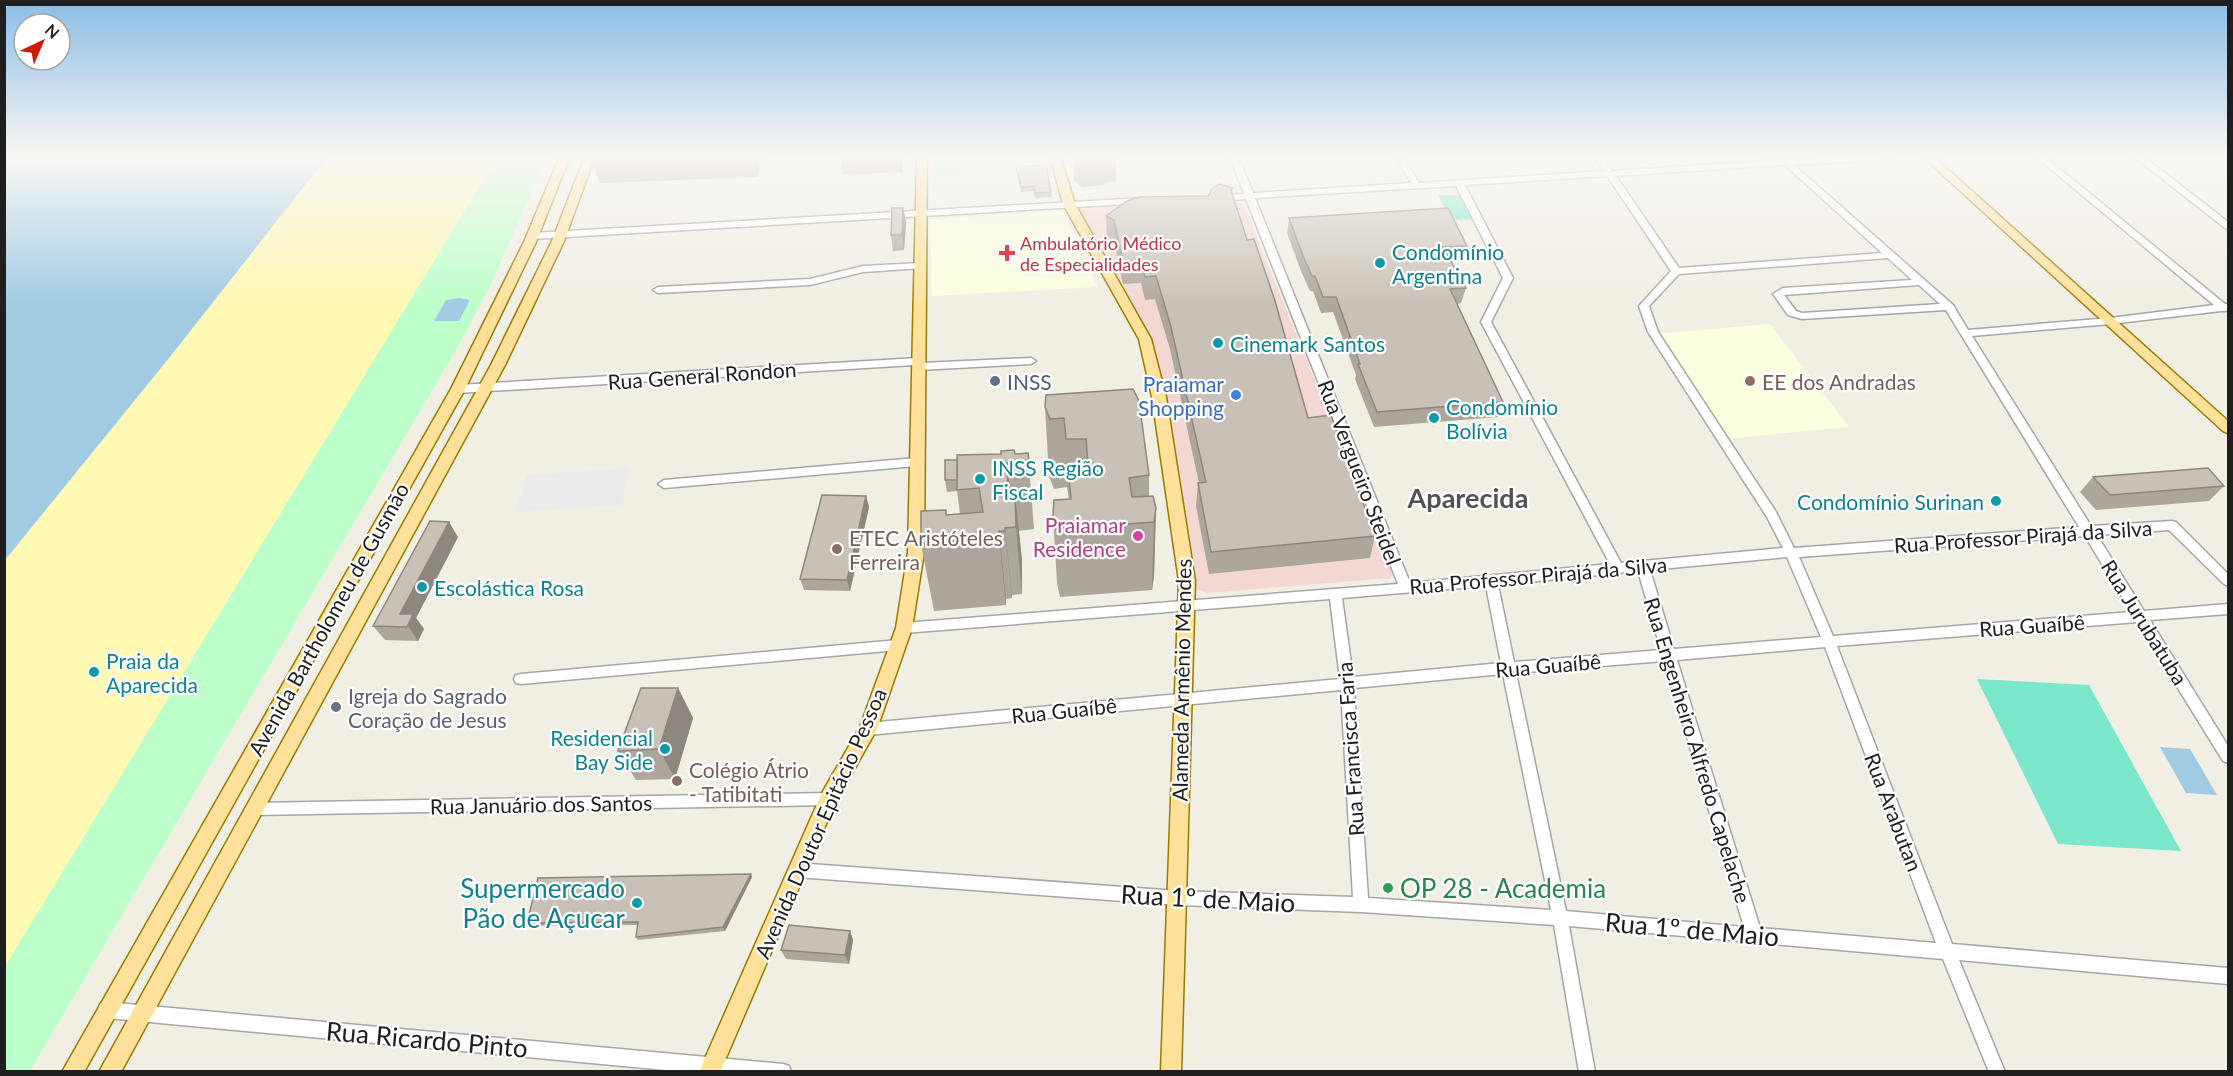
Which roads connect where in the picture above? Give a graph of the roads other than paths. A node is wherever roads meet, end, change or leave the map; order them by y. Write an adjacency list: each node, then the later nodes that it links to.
1 (545, 206): 17 (main road, Avenida Bartholomeu de Gusmão)
2 (571, 206): 16 (main road, Avenida Bartholomeu de Gusmão)
3 (921, 206): 14 (main road, Avenida Doutor Epitácio Pessoa)
4 (1033, 206): 14 (street)
5 (1070, 206): 43 (main road, Alameda Armênio Mendes)
6 (1255, 206): 41 (street, Rua Vergueiro Steidel)
7 (1472, 206): 38 (street)
8 (1633, 206): 20 (street)
9 (1837, 206): 18 (street, Rua Jurubatuba)
10 (1985, 206): 25 (main road)
11 (1992, 206): 25 (main road)
12 (2101, 206): 24 (street)
13 (2204, 206): 15 (street)
14 (921, 213): 16 (street); 19 (main road, Avenida Doutor Epitácio Pessoa)
15 (2229, 225)
16 (560, 235): 17 (street); 29 (main road, Avenida Bartholomeu de Gusmão)
17 (532, 237): 30 (main road, Avenida Bartholomeu de Gusmão)
18 (1891, 255): 20 (street); 21 (street, Rua Jurubatuba)
19 (920, 266): 22 (street); 28 (main road, Avenida Doutor Epitácio Pessoa)
20 (1676, 271): 36 (street, Rua Arabutan)
21 (1922, 282): 23 (street, Rua Jurubatuba); 23 (street)
22 (658, 290)
23 (1949, 307): 26 (street, Rua Jurubatuba)
24 (2227, 309): 25 (street)
25 (2116, 321): 26 (street); 31 (main road); 32 (main road)
26 (1966, 333): 35 (street, Rua Jurubatuba)
27 (1030, 361): 28 (street, Rua General Rondon)
28 (918, 364): 29 (street, Rua General Rondon); 33 (main road, Avenida Doutor Epitácio Pessoa)
29 (486, 388): 30 (street, Rua General Rondon); 57 (main road, Avenida Bartholomeu de Gusmão)
30 (458, 389): 65 (main road, Avenida Bartholomeu de Gusmão)
31 (2229, 415)
32 (2229, 428)
33 (916, 462): 34 (street); 46 (main road, Avenida Doutor Epitácio Pessoa)
34 (664, 483)
35 (2090, 532): 36 (street, Rua Professor Pirajá da Silva); 40 (street, Rua Professor Pirajá da Silva); 45 (street, Rua Jurubatuba)
36 (1791, 553): 37 (street, Rua Professor Pirajá da Silva); 47 (street, Rua Arabutan)
37 (1642, 565): 38 (street, Rua Professor Pirajá da Silva); 49 (street, Rua Engenheiro Alfredo Capelache)
38 (1618, 568): 39 (street, Rua Professor Pirajá da Silva)
39 (1491, 581): 41 (street, Rua Professor Pirajá da Silva); 50 (street)
40 (2229, 581)
41 (1405, 587): 42 (street, Rua Professor Pirajá da Silva)
42 (1335, 593): 43 (street, Rua Professor Pirajá da Silva); 52 (street, Rua Francisca Faria)
43 (1186, 606): 46 (street, Rua Professor Pirajá da Silva); 53 (main road, Alameda Armênio Mendes)
44 (2229, 609): 45 (street, Rua Guaíbê)
45 (2142, 617): 47 (street, Rua Guaíbê); 55 (street, Rua Jurubatuba)
46 (904, 628): 48 (main road, Avenida Doutor Epitácio Pessoa)
47 (1829, 641): 49 (street, Rua Guaíbê); 63 (street, Rua Arabutan)
48 (898, 645): 51 (street); 54 (main road, Avenida Doutor Epitácio Pessoa)
49 (1670, 655): 50 (street, Rua Guaíbê); 62 (street, Rua Engenheiro Alfredo Capelache)
50 (1509, 668): 52 (street, Rua Guaíbê); 61 (street)
51 (521, 680)
52 (1347, 682): 53 (street, Rua Guaíbê); 60 (street, Rua Francisca Faria)
53 (1183, 698): 54 (street, Rua Guaíbê); 59 (main road, Alameda Armênio Mendes)
54 (868, 729): 56 (main road, Avenida Doutor Epitácio Pessoa)
55 (2229, 757)
56 (828, 799): 57 (street, Rua Januário dos Santos); 58 (main road, Avenida Doutor Epitácio Pessoa)
57 (255, 809): 66 (main road, Avenida Bartholomeu de Gusmão)
58 (796, 870): 59 (street, Rua 1º de Maio); 67 (main road, Avenida Doutor Epitácio Pessoa)
59 (1178, 898): 60 (street, Rua 1º de Maio); 71 (main road, Alameda Armênio Mendes)
60 (1361, 905): 61 (street, Rua 1º de Maio)
61 (1560, 918): 62 (street, Rua 1º de Maio); 72 (street)
62 (1754, 934): 63 (street, Rua 1º de Maio)
63 (1948, 953): 64 (street, Rua 1º de Maio); 73 (street, Rua Arabutan)
64 (2229, 976)
65 (106, 1011): 66 (street, Rua Ricardo Pinto); 68 (main road, Avenida Bartholomeu de Gusmão)
66 (143, 1014): 67 (street, Rua Ricardo Pinto); 69 (main road, Avenida Bartholomeu de Gusmão)
67 (711, 1068): 70 (street, Rua Ricardo Pinto)
68 (72, 1071)
69 (109, 1071)
70 (783, 1071)
71 (1172, 1071)
72 (1587, 1071)
73 (1998, 1071)

